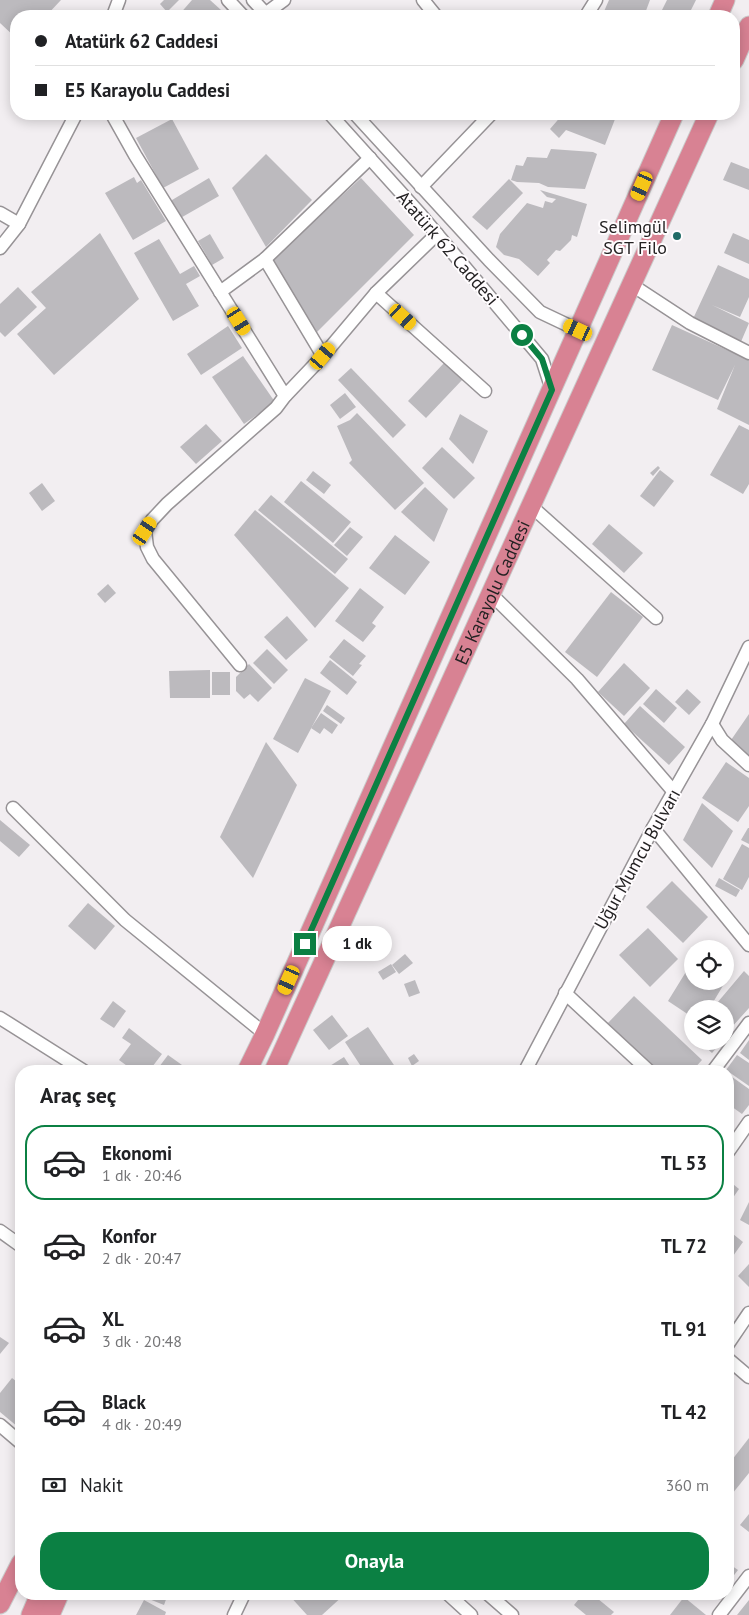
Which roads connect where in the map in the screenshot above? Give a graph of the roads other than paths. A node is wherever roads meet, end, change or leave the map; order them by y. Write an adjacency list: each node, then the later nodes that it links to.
1 (228, 0): 5 (street)
2 (254, 0): 6 (street)
3 (284, 0): 7 (street)
4 (423, 0): 8 (street)
5 (237, 10)
6 (263, 10)
7 (273, 10)
8 (431, 10)
9 (749, 26): 10 (highway)
10 (740, 46)
11 (73, 120): 21 (street)
12 (115, 120): 26 (street)
13 (335, 120): 18 (street, Atatürk 62 Caddesi)
14 (361, 120): 19 (street, Atatürk 62 Caddesi)
15 (485, 120): 19 (street)
16 (671, 120): 28 (highway, E5 Karayolu Caddesi)
17 (706, 120): 25 (highway, E5 Karayolu Caddesi)
18 (370, 158): 22 (street, Atatürk 62 Caddesi); 24 (street)
19 (421, 187): 28 (street, Atatürk 62 Caddesi)
20 (0, 213): 21 (street)
21 (19, 224): 23 (street)
22 (437, 234): 27 (street); 31 (street, Atatürk 62 Caddesi)
23 (0, 248)
24 (265, 259): 26 (street); 30 (street)
25 (632, 285): 29 (street); 34 (highway, E5 Karayolu Caddesi)
26 (220, 292): 33 (street)
27 (376, 293): 30 (street); 32 (street)
28 (578, 330): 31 (highway, E5 Karayolu Caddesi)
29 (749, 353)
30 (323, 356): 33 (street)
31 (552, 390): 48 (highway, E5 Karayolu Caddesi)
32 (485, 391)
33 (285, 396): 38 (street)
34 (531, 506): 35 (highway, E5 Karayolu Caddesi); 36 (street)
35 (491, 594): 41 (street); 51 (highway, E5 Karayolu Caddesi)
36 (656, 618)
37 (749, 647): 39 (street, Uğur Mumcu Bulvarı)
38 (240, 665)
39 (712, 724): 40 (street); 41 (street, Uğur Mumcu Bulvarı)
40 (749, 765)
41 (674, 792): 43 (street, Uğur Mumcu Bulvarı)
42 (14, 808): 48 (street)
43 (654, 828): 44 (street); 45 (street, Uğur Mumcu Bulvarı)
44 (749, 945)
45 (565, 994): 52 (street, Uğur Mumcu Bulvarı); 53 (street)
46 (0, 1018): 49 (street)
47 (749, 1023): 54 (street)
48 (265, 1034): 50 (highway, E5 Karayolu Caddesi)
49 (74, 1065)
50 (250, 1065)
51 (277, 1065)
52 (528, 1065)
53 (642, 1065)
54 (718, 1065)
55 (749, 1122): 56 (street)
56 (734, 1143)
57 (0, 1231): 58 (street)
58 (15, 1242)
59 (749, 1312): 60 (street)
60 (734, 1335)
61 (734, 1364): 62 (street)
62 (749, 1377)
63 (0, 1426): 64 (street)
64 (15, 1438)
65 (15, 1575): 75 (highway)
66 (749, 1576): 68 (street)
67 (15, 1594): 76 (highway)
68 (734, 1596)
69 (37, 1600): 77 (highway)
70 (56, 1600): 78 (highway)
71 (241, 1600): 79 (street)
72 (455, 1600): 80 (street)
73 (495, 1600): 81 (street)
74 (731, 1600): 82 (street)
75 (0, 1604)
76 (6, 1615)
77 (31, 1615)
78 (50, 1615)
79 (234, 1615)
80 (471, 1615)
81 (512, 1615)
82 (719, 1615)

